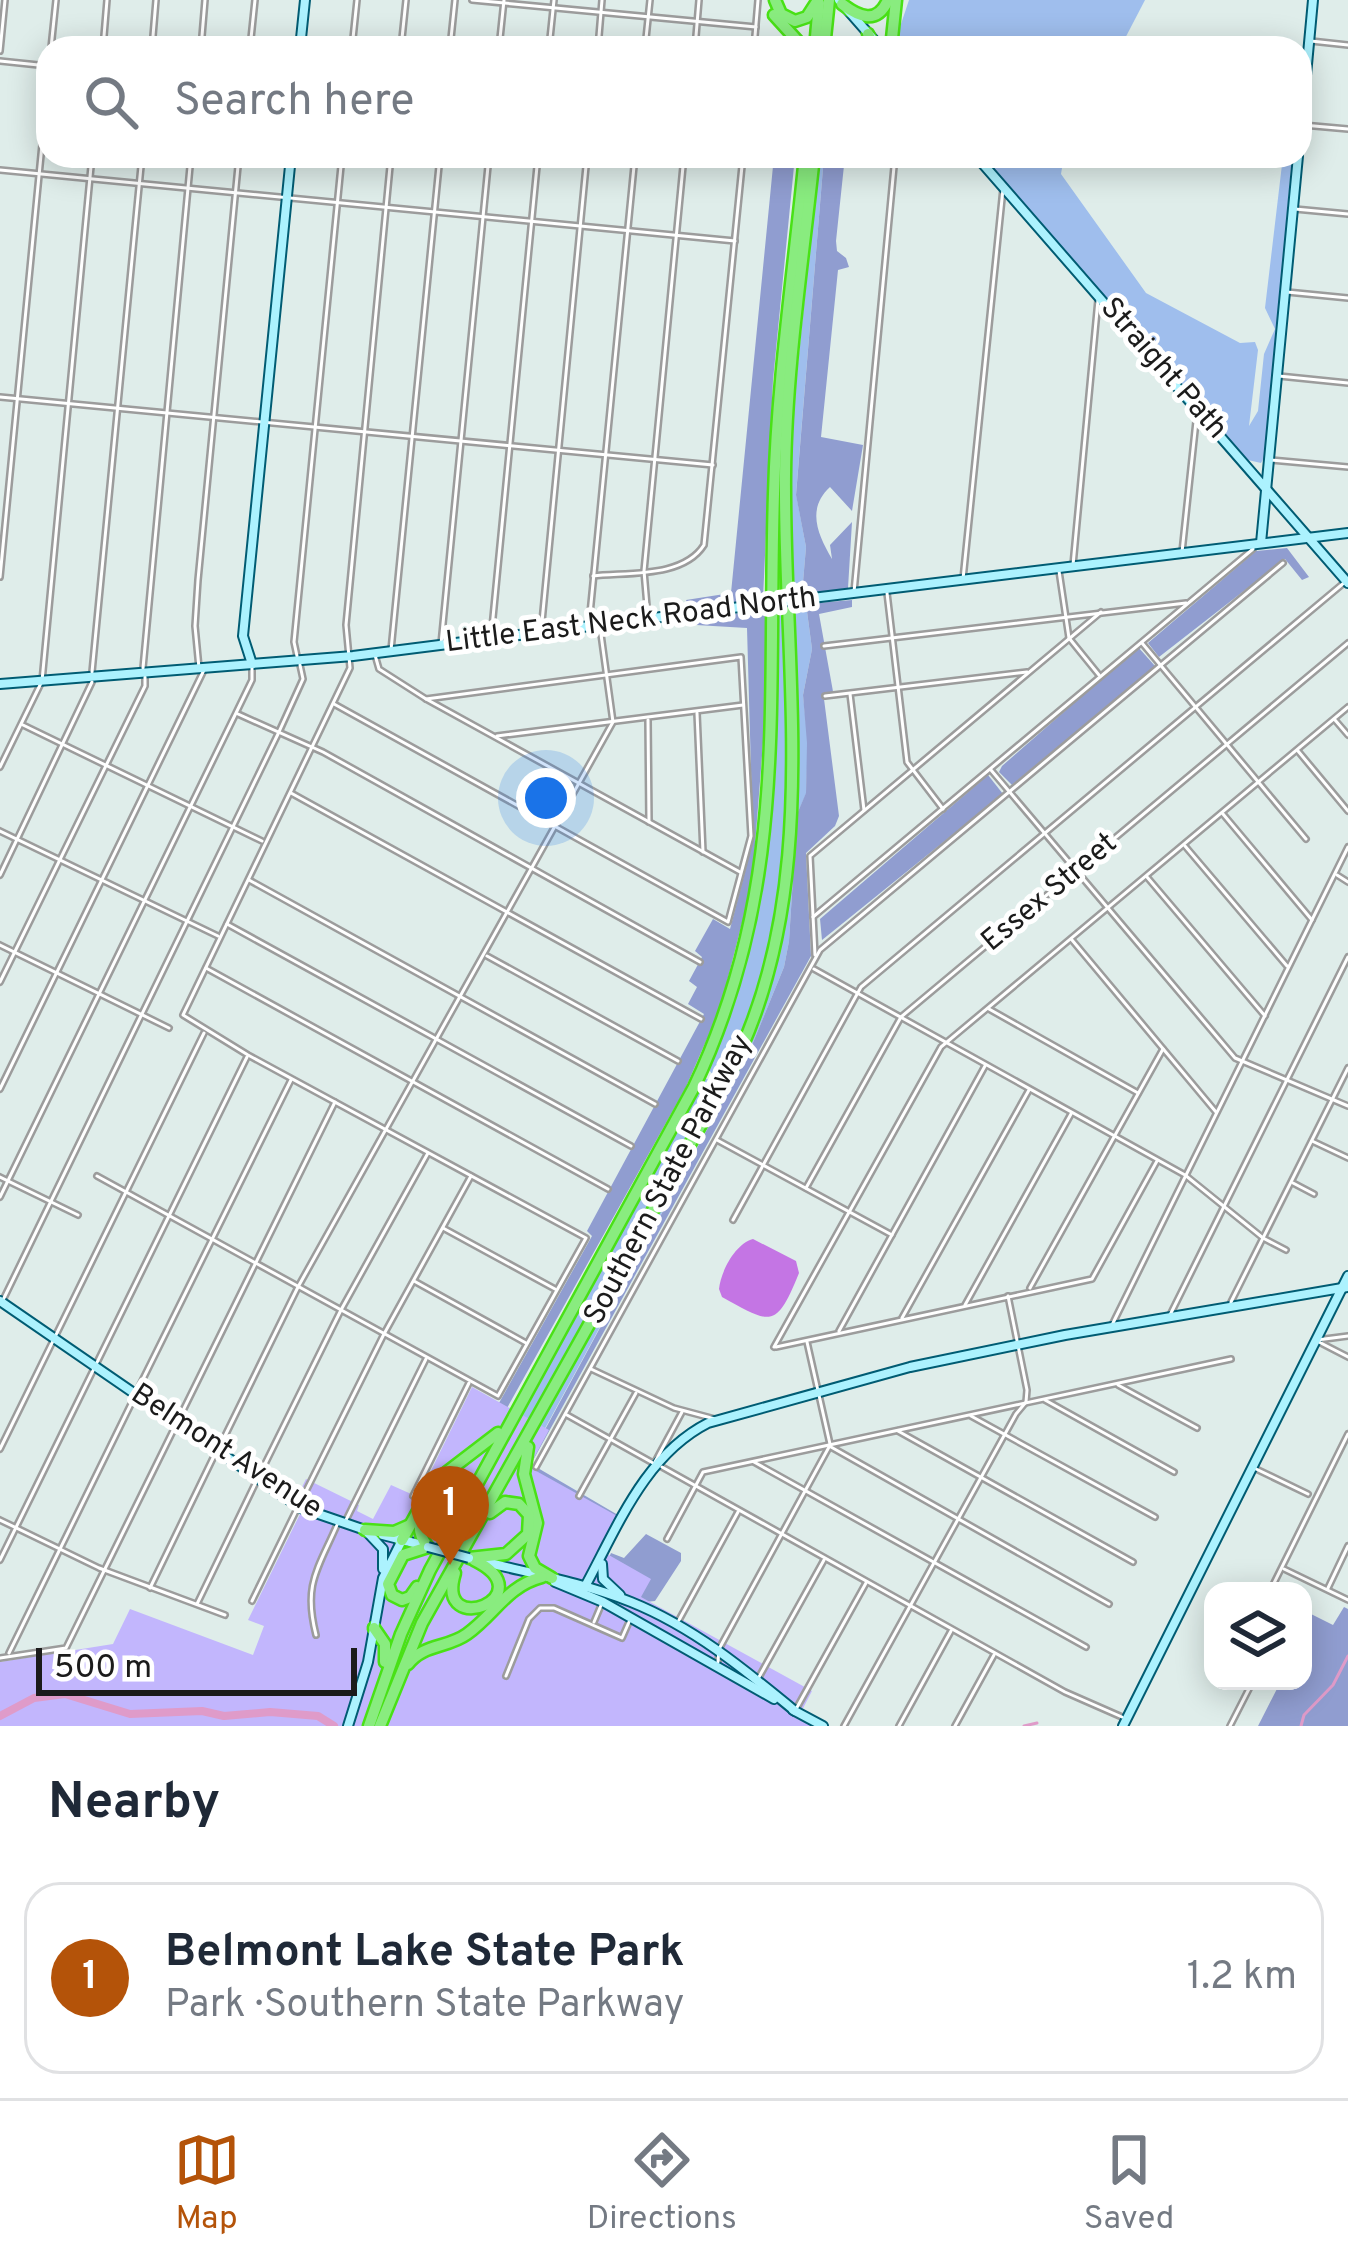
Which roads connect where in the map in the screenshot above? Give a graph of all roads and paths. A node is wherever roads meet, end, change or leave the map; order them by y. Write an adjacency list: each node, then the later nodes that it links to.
1 (5, 0): 50 (street)
2 (56, 0): 28 (street)
3 (107, 0): 29 (street)
4 (156, 0): 30 (street)
5 (205, 0): 31 (street)
6 (255, 0): 32 (street)
7 (305, 0): 33 (street)
8 (357, 0): 34 (street)
9 (406, 0): 35 (street)
10 (455, 0): 36 (street)
11 (472, 0): 20 (street)
12 (554, 0): 22 (street)
13 (602, 0): 23 (street)
14 (650, 0): 24 (street)
15 (699, 0): 25 (street)
16 (758, 0): 26 (street)
17 (773, 0): 21 (highway); 43 (highway)
18 (891, 0): 21 (highway); 46 (highway)
19 (1313, 0): 47 (street)
20 (504, 1): 22 (street); 37 (street)
21 (829, 2): 27 (street); 44 (highway); 45 (highway)
22 (553, 7): 23 (street); 38 (street)
23 (601, 11): 24 (street); 39 (street)
24 (649, 16): 25 (street); 40 (street)
25 (697, 20): 26 (street); 41 (street)
26 (756, 27): 42 (street)
27 (868, 34)
28 (52, 36)
29 (104, 36)
30 (153, 36)
31 (202, 36)
32 (251, 36)
33 (301, 36)
34 (353, 36)
35 (402, 36)
36 (451, 36)
37 (501, 36)
38 (550, 36)
39 (599, 36)
40 (646, 36)
41 (695, 36)
42 (755, 36)
43 (792, 36)
44 (819, 36)
45 (826, 36)
46 (891, 36)
47 (1310, 36)
48 (1312, 41): 49 (street)
49 (1348, 45)
50 (0, 51)
51 (0, 61): 52 (street)
52 (36, 65)
53 (1312, 125): 54 (street)
54 (1348, 129)
55 (41, 168): 76 (street)
56 (91, 168): 77 (street)
57 (141, 168): 78 (street)
58 (189, 168): 80 (street)
59 (238, 168): 81 (street)
60 (289, 168): 82 (street)
61 (341, 168): 83 (street)
62 (390, 168): 84 (street)
63 (439, 168): 86 (street)
64 (488, 168): 88 (street)
65 (537, 168): 89 (street)
66 (586, 168): 90 (street)
67 (634, 168): 91 (street)
68 (683, 168): 92 (street)
69 (742, 168): 93 (street)
70 (804, 168): 334 (highway, Southern State Parkway)
71 (813, 168): 337 (highway, Southern State Parkway)
72 (895, 168): 135 (street)
73 (986, 168): 79 (street, Straight Path)
74 (1297, 168): 85 (street)
75 (0, 170): 76 (street)
76 (40, 174): 77 (street); 100 (street)
77 (90, 180): 78 (street); 101 (street)
78 (139, 184): 80 (street); 103 (street)
79 (1004, 188): 95 (street, Straight Path); 132 (street)
80 (187, 189): 81 (street); 104 (street)
81 (236, 194): 82 (street); 105 (street)
82 (287, 198): 83 (street); 106 (street)
83 (337, 203): 84 (street); 107 (street)
84 (385, 208): 86 (street); 108 (street)
85 (1294, 208): 87 (street); 94 (street)
86 (434, 212): 88 (street); 109 (street)
87 (1348, 214)
88 (484, 217): 89 (street); 110 (street)
89 (532, 221): 90 (street); 111 (street)
90 (580, 226): 91 (street); 112 (street)
91 (628, 230): 92 (street); 113 (street)
92 (676, 235): 93 (street); 114 (street)
93 (735, 241): 116 (street)
94 (1286, 292): 96 (street); 97 (street)
95 (1099, 295): 102 (street, Straight Path); 127 (street)
96 (1348, 298)
97 (1277, 375): 98 (street); 115 (street)
98 (1348, 383)
99 (0, 397): 100 (street)
100 (17, 399): 101 (street); 131 (street)
101 (68, 404): 103 (street); 161 (street)
102 (1197, 408): 117 (street, Straight Path); 124 (street)
103 (117, 409): 104 (street); 160 (street)
104 (166, 413): 105 (street); 157 (street)
105 (214, 417): 106 (street); 155 (street)
106 (265, 422): 107 (street); 153 (street)
107 (316, 428): 108 (street); 152 (street)
108 (363, 432): 109 (street); 151 (street)
109 (413, 437): 110 (street); 149 (street)
110 (461, 441): 111 (street); 147 (street)
111 (510, 446): 112 (street); 143 (street)
112 (559, 450): 113 (street); 141 (street)
113 (605, 455): 114 (street); 130 (street)
114 (655, 459): 116 (street); 129 (street)
115 (1269, 460): 117 (street); 118 (street); 119 (street)
116 (713, 465): 129 (street)
117 (1246, 465): 119 (street, Straight Path)
118 (1348, 467)
119 (1267, 489): 121 (street, Straight Path); 122 (street)
120 (1348, 532): 121 (street, Little East Neck Road North)
121 (1310, 538): 122 (street, Little East Neck Road North); 133 (street, Straight Path)
122 (1261, 543): 123 (street, Little East Neck Road North); 125 (street)
123 (1233, 547): 124 (street, Little East Neck Road North); 125 (street)
124 (1182, 554): 127 (street, Little East Neck Road North)
125 (1238, 560): 136 (street)
126 (1283, 563): 154 (street)
127 (1073, 567): 128 (street, Little East Neck Road North)
128 (1059, 569): 132 (street, Little East Neck Road North); 138 (street)
129 (644, 571): 130 (street); 139 (street)
130 (593, 576): 140 (street)
131 (0, 578)
132 (963, 581): 134 (street, Little East Neck Road North)
133 (1347, 582): 169 (street)
134 (886, 592): 135 (street, Little East Neck Road North); 144 (street)
135 (854, 594): 139 (street, Little East Neck Road North, bridge)
136 (1188, 602): 137 (street); 145 (street)
137 (1101, 612): 138 (street); 142 (street)
138 (1065, 617): 142 (street); 144 (street)
139 (649, 620): 140 (street, Little East Neck Road North)
140 (594, 625): 141 (street, Little East Neck Road North); 158 (street)
141 (541, 632): 143 (street, Little East Neck Road North)
142 (1069, 638): 156 (street); 159 (street)
143 (490, 639): 147 (street, Little East Neck Road North)
144 (892, 639): 148 (street); 163 (street)
145 (1141, 642): 154 (street); 159 (street)
146 (1348, 643): 180 (street, Essex Street)
147 (441, 645): 149 (street, Little East Neck Road North)
148 (824, 646)
149 (391, 651): 150 (street, Little East Neck Road North)
150 (374, 654): 151 (street, Little East Neck Road North); 166 (street)
151 (348, 656): 152 (street, Little East Neck Road North); 167 (street)
152 (298, 660): 153 (street, Little East Neck Road North); 177 (street)
153 (251, 664): 155 (street, Little East Neck Road North); 172 (street)
154 (1161, 665): 169 (street); 192 (street)
155 (202, 669): 157 (street, Little East Neck Road North); 190 (street)
156 (1029, 672): 163 (street); 187 (street)
157 (145, 673): 160 (street, Little East Neck Road North); 184 (street)
158 (605, 674): 166 (street); 168 (street); 175 (street)
159 (1100, 676): 186 (street)
160 (92, 677): 161 (street, Little East Neck Road North); 181 (street)
161 (42, 681): 162 (street, Little East Neck Road North); 176 (street)
162 (0, 684)
163 (898, 687): 164 (street); 187 (street)
164 (849, 693): 165 (street); 195 (street)
165 (825, 696)
166 (426, 699): 179 (street)
167 (334, 704): 182 (street); 199 (street)
168 (743, 705): 171 (street); 212 (street)
169 (1196, 706): 180 (street); 202 (street)
170 (1348, 707): 174 (street)
171 (697, 711): 173 (street); 208 (street)
172 (236, 713): 177 (street); 193 (street)
173 (647, 718): 175 (street); 198 (street)
174 (1334, 718): 178 (street); 183 (street)
175 (613, 722): 179 (street); 189 (street)
176 (21, 724): 181 (street); 185 (street)
177 (278, 734): 182 (street); 200 (street)
178 (1348, 735)
179 (495, 736): 189 (street)
180 (1227, 744): 188 (street); 211 (street, Essex Street)
181 (63, 745): 184 (street); 203 (street)
182 (312, 748): 191 (street); 210 (street)
183 (1297, 750): 188 (street); 196 (street)
184 (106, 766): 190 (street); 209 (street)
185 (0, 767)
186 (990, 769): 192 (street); 194 (street)
187 (911, 771): 194 (street); 195 (street)
188 (1259, 781): 197 (street); 204 (street)
189 (580, 783): 198 (street); 199 (street)
190 (148, 787): 193 (street); 217 (street)
191 (290, 792): 205 (street); 221 (street)
192 (1010, 792): 202 (street); 232 (street)
193 (190, 808): 200 (street); 219 (street)
194 (943, 809): 222 (street)
195 (864, 811): 222 (street)
196 (1348, 811)
197 (1221, 813): 206 (street); 223 (street)
198 (649, 822): 208 (street)
199 (556, 826): 210 (street); 212 (street)
200 (232, 827): 205 (street); 224 (street)
201 (0, 830): 203 (street)
202 (1045, 833): 211 (street); 239 (street)
203 (17, 839): 209 (street); 214 (street)
204 (1306, 839)
205 (265, 842): 216 (street)
206 (1184, 844): 215 (street); 236 (street)
207 (1348, 848): 213 (street)
208 (703, 852): 212 (street)
209 (60, 860): 217 (street); 229 (street)
210 (532, 868): 221 (street); 233 (street)
211 (1076, 870): 220 (street); 245 (street, Essex Street)
212 (742, 872)
213 (1335, 874): 218 (street); 223 (street)
214 (0, 875)
215 (1146, 876): 220 (street); 244 (street)
216 (247, 879): 225 (street); 241 (street)
217 (102, 880): 219 (street); 237 (street)
218 (1348, 883)
219 (144, 901): 224 (street); 240 (street)
220 (1108, 907): 227 (street); 254 (street)
221 (509, 911): 230 (street); 246 (street)
222 (813, 917): 232 (street)
223 (1312, 920): 236 (street)
224 (186, 921): 226 (street); 243 (street)
225 (226, 923): 226 (street); 249 (street)
226 (220, 936): 234 (street)
227 (1070, 939): 242 (street); 251 (street)
228 (0, 945): 229 (street)
229 (14, 952): 237 (street); 238 (street)
230 (485, 955): 241 (street); 253 (street)
231 (1348, 957): 258 (street)
232 (815, 958): 235 (street)
233 (700, 962)
234 (205, 967): 248 (street); 259 (street)
235 (811, 967): 239 (street); 271 (street)
236 (1288, 967): 244 (street)
237 (56, 974): 240 (street); 261 (street)
238 (0, 982)
239 (857, 992): 245 (street); 277 (street)
240 (98, 994): 243 (street); 282 (street)
241 (462, 998): 249 (street); 265 (street)
242 (988, 1008): 250 (street); 262 (street)
243 (140, 1014): 247 (street); 289 (street)
244 (1265, 1016): 254 (street)
245 (901, 1017): 250 (street); 284 (street, Essex Street)
246 (701, 1019)
247 (170, 1028)
248 (205, 1031): 252 (street); 286 (street)
249 (439, 1040): 259 (street); 273 (street)
250 (945, 1042): 255 (street); 291 (street)
251 (1163, 1049): 262 (street); 268 (street)
252 (248, 1055): 257 (street); 293 (street)
253 (679, 1061)
254 (1241, 1063): 258 (street); 268 (street)
255 (986, 1064): 260 (street); 296 (street)
256 (1348, 1068): 263 (street)
257 (291, 1079): 264 (street); 298 (street)
258 (1287, 1080): 263 (street); 290 (street)
259 (415, 1083): 269 (street); 285 (street)
260 (1030, 1088): 267 (street); 313 (street)
261 (0, 1089)
262 (1138, 1093): 270 (street)
263 (1332, 1099): 266 (street); 272 (street)
264 (335, 1102): 269 (street); 300 (street)
265 (655, 1104)
266 (1348, 1106)
267 (1072, 1112): 270 (street); 309 (street)
268 (1216, 1112): 279 (street)
269 (388, 1130): 274 (street); 303 (street)
270 (1115, 1136): 276 (street); 306 (street)
271 (716, 1139): 277 (street); 327 (street)
272 (1312, 1141): 275 (street); 283 (street)
273 (631, 1146)
274 (429, 1151): 278 (street); 311 (street)
275 (1348, 1158)
276 (1158, 1159): 279 (street); 306 (street)
277 (764, 1165): 284 (street); 294 (street)
278 (472, 1175): 295 (street); 305 (street)
279 (1185, 1175): 290 (street); 314 (street)
280 (97, 1176): 286 (street)
281 (0, 1177): 282 (street)
282 (8, 1180): 288 (street); 289 (street)
283 (1291, 1183): 287 (street); 297 (street)
284 (806, 1188): 291 (street)
285 (608, 1189)
286 (126, 1192): 293 (street); 318 (street)
287 (1314, 1194)
288 (0, 1197)
289 (50, 1201): 292 (street); 308 (street)
290 (1224, 1206): 297 (street); 312 (street)
291 (849, 1212): 296 (street); 319 (street)
292 (78, 1215)
293 (169, 1216): 298 (street); 326 (street)
294 (733, 1220)
295 (442, 1228): 302 (street); 305 (street)
296 (892, 1235): 315 (street)
297 (1263, 1238): 299 (street); 310 (street)
298 (212, 1240): 300 (street); 332 (street)
299 (1286, 1250)
300 (255, 1263): 303 (street); 341 (street)
301 (1348, 1276): 304 (street)
302 (413, 1281): 316 (street); 321 (street)
303 (298, 1287): 311 (street); 349 (street)
304 (1345, 1288): 310 (street); 320 (street)
305 (557, 1290): 321 (street)
306 (1028, 1292): 307 (street)
307 (1008, 1296): 309 (street); 322 (street)
308 (0, 1303): 318 (street, Belmont Avenue)
309 (964, 1306): 313 (street)
310 (1228, 1307): 312 (street)
311 (341, 1310): 316 (street); 356 (street)
312 (1169, 1318): 314 (street)
313 (902, 1319): 315 (street)
314 (1110, 1329): 322 (street)
315 (838, 1333): 319 (street)
316 (384, 1334): 324 (street); 362 (street)
317 (1348, 1336): 320 (street)
318 (54, 1338): 326 (street, Belmont Avenue); 348 (street)
319 (806, 1340): 331 (street)
320 (1315, 1340): 323 (street); 353 (street)
321 (528, 1344): 328 (street)
322 (1018, 1345): 331 (street); 335 (street)
323 (1348, 1357)
324 (427, 1358): 328 (street); 368 (street)
325 (1231, 1359): 329 (street)
326 (95, 1366): 332 (street, Belmont Avenue); 371 (street)
327 (590, 1368): 330 (street); 338 (street)
328 (470, 1382): 360 (street)
329 (1117, 1384): 333 (street); 342 (street)
330 (637, 1392): 336 (street); 346 (street)
331 (817, 1393): 340 (street); 347 (street)
332 (136, 1394): 341 (street, Belmont Avenue); 378 (street)
333 (1043, 1399): 335 (street); 354 (street)
334 (521, 1401): 367 (highway); 370 (highway, Southern State Parkway)
335 (1026, 1402): 339 (street); 344 (street)
336 (683, 1410): 340 (street); 351 (street)
337 (542, 1412): 369 (highway, Southern State Parkway); 388 (highway)
338 (564, 1413): 346 (street); 352 (street)
339 (969, 1415): 343 (street); 344 (street)
340 (716, 1420): 351 (street)
341 (176, 1422): 349 (street, Belmont Avenue); 387 (street)
342 (1197, 1428)
343 (897, 1430): 347 (street); 355 (street)
344 (1005, 1434): 355 (street); 364 (street)
345 (1348, 1434): 386 (street)
346 (611, 1439): 351 (street); 361 (street)
347 (830, 1446): 350 (street); 358 (street); 366 (street)
348 (0, 1449)
349 (217, 1450): 356 (street, Belmont Avenue); 392 (street)
350 (752, 1461): 357 (street); 358 (street)
351 (654, 1463): 357 (street); 379 (street)
352 (536, 1467)
353 (1252, 1467): 359 (street); 419 (street)
354 (1174, 1472)
355 (981, 1477): 366 (street); 384 (street)
356 (258, 1478): 362 (street, Belmont Avenue); 399 (street)
357 (695, 1486): 363 (street); 374 (street)
358 (806, 1491): 373 (street); 385 (street)
359 (1308, 1494)
360 (413, 1496)
361 (580, 1496)
362 (299, 1506): 368 (street, Belmont Avenue); 396 (street)
363 (739, 1510): 373 (street); 404 (street)
364 (1155, 1517)
365 (0, 1520): 371 (street)
366 (958, 1520): 385 (street); 400 (street)
367 (412, 1522): 372 (highway); 375 (highway)
368 (341, 1524): 372 (street, Belmont Avenue); 408 (street)
369 (479, 1525): 380 (highway, Southern State Parkway); 380 (highway)
370 (452, 1527): 377 (highway); 383 (highway, Southern State Parkway)
371 (16, 1528): 378 (street); 382 (street)
372 (365, 1530): 375 (street, Belmont Avenue); 391 (street)
373 (782, 1534): 381 (street); 410 (street)
374 (667, 1539)
375 (402, 1540): 377 (street, Belmont Avenue); 391 (street)
376 (1348, 1546): 394 (street)
377 (428, 1547): 380 (street, Belmont Avenue, bridge); 383 (highway)
378 (60, 1549): 387 (street); 412 (street)
379 (602, 1556): 393 (street); 398 (street)
380 (464, 1558): 380 (highway); 388 (street, Belmont Avenue); 417 (highway, Southern State Parkway)
381 (825, 1558): 389 (street); 415 (street)
382 (0, 1560)
383 (435, 1560): 417 (highway, Southern State Parkway)
384 (1133, 1562)
385 (934, 1563): 401 (street); 409 (street)
386 (1282, 1568): 390 (street); 394 (street)
387 (104, 1570): 392 (street); 412 (street)
388 (547, 1578): 393 (street, Belmont Avenue); 417 (highway)
389 (867, 1582): 401 (street); 418 (street)
390 (1275, 1582)
391 (382, 1584): 406 (street)
392 (150, 1588): 399 (street)
393 (584, 1589): 395 (street, Belmont Avenue)
394 (1327, 1590): 397 (street)
395 (604, 1597): 398 (street, Belmont Avenue); 403 (street, Belmont Avenue); 405 (street)
396 (252, 1600)
397 (1348, 1600)
398 (630, 1602): 403 (street); 404 (street, Belmont Avenue)
399 (196, 1604): 402 (street)
400 (1109, 1604)
401 (910, 1605): 407 (street); 424 (street)
402 (225, 1615)
403 (632, 1617): 405 (street); 413 (street, Belmont Avenue)
404 (677, 1624): 410 (street, Belmont Avenue)
405 (592, 1625): 414 (street)
406 (374, 1628): 417 (highway); 420 (street)
407 (952, 1629): 411 (street); 425 (street)
408 (316, 1635)
409 (1086, 1647)
410 (719, 1649): 413 (street); 415 (street, Belmont Avenue)
411 (995, 1653): 419 (street); 426 (street)
412 (3, 1658)
413 (717, 1665): 415 (street, Belmont Avenue)
414 (506, 1676)
415 (755, 1684): 418 (street, Belmont Avenue)
416 (1248, 1690): 427 (street)
417 (383, 1700): 421 (highway, Southern State Parkway); 422 (highway, Southern State Parkway)
418 (795, 1711): 423 (street, Belmont Avenue)
419 (1127, 1722)
420 (348, 1726)
421 (369, 1726)
422 (380, 1726)
423 (823, 1726)
424 (844, 1726)
425 (899, 1726)
426 (955, 1726)
427 (1230, 1726)

